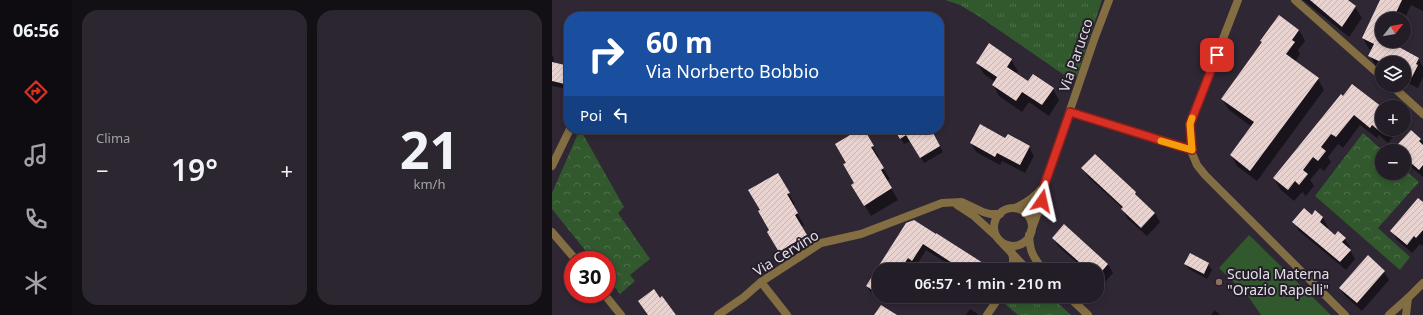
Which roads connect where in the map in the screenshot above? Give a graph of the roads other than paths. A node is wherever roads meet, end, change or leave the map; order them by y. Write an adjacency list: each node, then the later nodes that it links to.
1 (1109, 0): 6 (street, Via Parucco)
2 (1238, 0): 9 (street)
3 (1295, 0): 4 (street)
4 (1375, 71)
5 (1399, 92): 7 (street)
6 (1070, 112): 9 (street); 11 (street, Via Parucco)
7 (1423, 114)
8 (568, 134): 10 (street)
9 (1192, 150): 36 (street)
10 (552, 166)
11 (1044, 186): 13 (street); 16 (street, Via Parucco)
12 (942, 203): 14 (street, Via Cervino); 17 (street); 25 (street, Via Cervino)
13 (1015, 208): 14 (street); 16 (street)
14 (1000, 214): 17 (street)
15 (552, 232): 19 (street)
16 (1030, 233): 17 (street); 18 (street)
17 (999, 239): 20 (street)
18 (1029, 248): 23 (street); 24 (street)
19 (568, 251)
20 (1012, 253): 21 (street); 22 (street)
21 (1013, 263)
22 (1020, 263)
23 (1027, 263)
24 (1039, 263)
25 (761, 282): 32 (street, Via Cervino); 33 (street)
26 (1423, 283): 27 (street)
27 (1408, 298): 37 (street); 38 (street)
28 (611, 303): 31 (street)
29 (995, 303): 34 (street)
30 (1075, 303): 35 (street)
31 (621, 315)
32 (718, 315)
33 (787, 315)
34 (987, 315)
35 (1088, 315)
36 (1345, 315)
37 (1389, 315)
38 (1406, 315)

